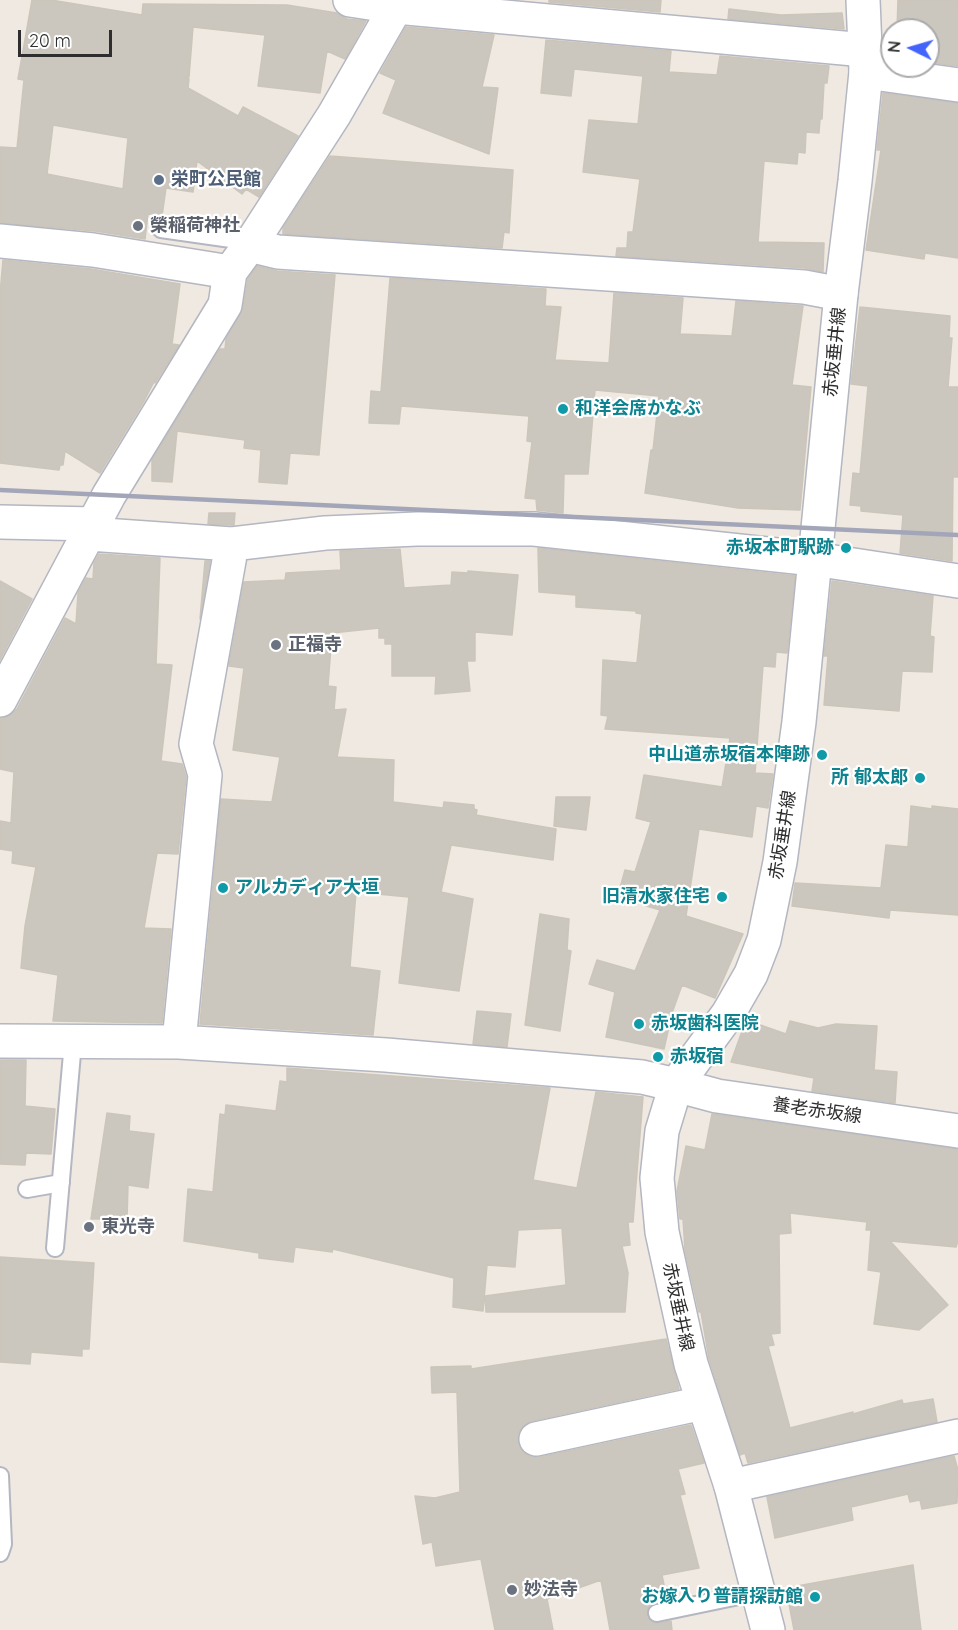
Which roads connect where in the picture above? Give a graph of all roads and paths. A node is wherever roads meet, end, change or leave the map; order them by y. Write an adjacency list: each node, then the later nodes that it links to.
1 (350, 0): 3 (street)
2 (863, 0): 4 (street, 赤坂垂井線)
3 (397, 3): 4 (street); 8 (street)
4 (865, 61): 5 (street); 10 (street, 赤坂垂井線)
5 (958, 85)
6 (161, 229): 8 (lane)
7 (0, 241): 9 (street)
8 (251, 244): 9 (street); 10 (street)
9 (230, 272): 12 (street)
10 (841, 294): 14 (street, 赤坂垂井線)
11 (0, 522): 12 (street)
12 (92, 529): 13 (street); 16 (street)
13 (232, 544): 14 (street); 19 (street)
14 (814, 559): 15 (street); 20 (street, 赤坂垂井線)
15 (958, 581)
16 (0, 700)
17 (0, 1041): 18 (street, 養老赤坂線)
18 (73, 1041): 19 (street, 養老赤坂線); 22 (lane)
19 (179, 1042): 20 (street, 養老赤坂線)
20 (676, 1085): 21 (street, 養老赤坂線); 25 (street, 赤坂垂井線)
21 (958, 1131)
22 (61, 1183): 23 (lane); 24 (lane)
23 (27, 1189)
24 (55, 1248)
25 (703, 1403): 27 (street); 29 (street, 赤坂垂井線)
26 (958, 1436): 29 (street)
27 (536, 1439)
28 (0, 1476): 30 (lane)
29 (731, 1486): 31 (street, 赤坂垂井線)
30 (0, 1553)
31 (758, 1592): 32 (lane); 33 (street, 赤坂垂井線)
32 (657, 1613)
33 (768, 1630)

